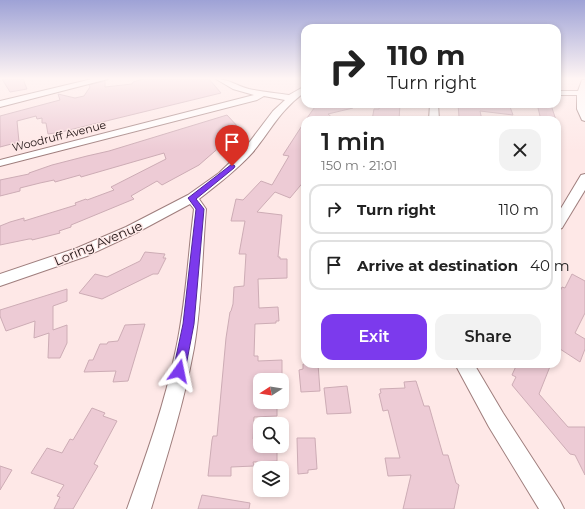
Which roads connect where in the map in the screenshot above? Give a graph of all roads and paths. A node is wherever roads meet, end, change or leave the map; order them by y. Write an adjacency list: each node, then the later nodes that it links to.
1 (235, 103): 5 (street, Woodruff Avenue)
2 (286, 103): 7 (street, Loring Avenue)
3 (581, 103): 4 (street)
4 (585, 118)
5 (0, 163)
6 (584, 184): 8 (street)
7 (192, 198): 9 (street, Loring Avenue); 11 (street)
8 (561, 219)
9 (0, 280)
10 (466, 368): 12 (street)
11 (139, 509)
12 (552, 509)

